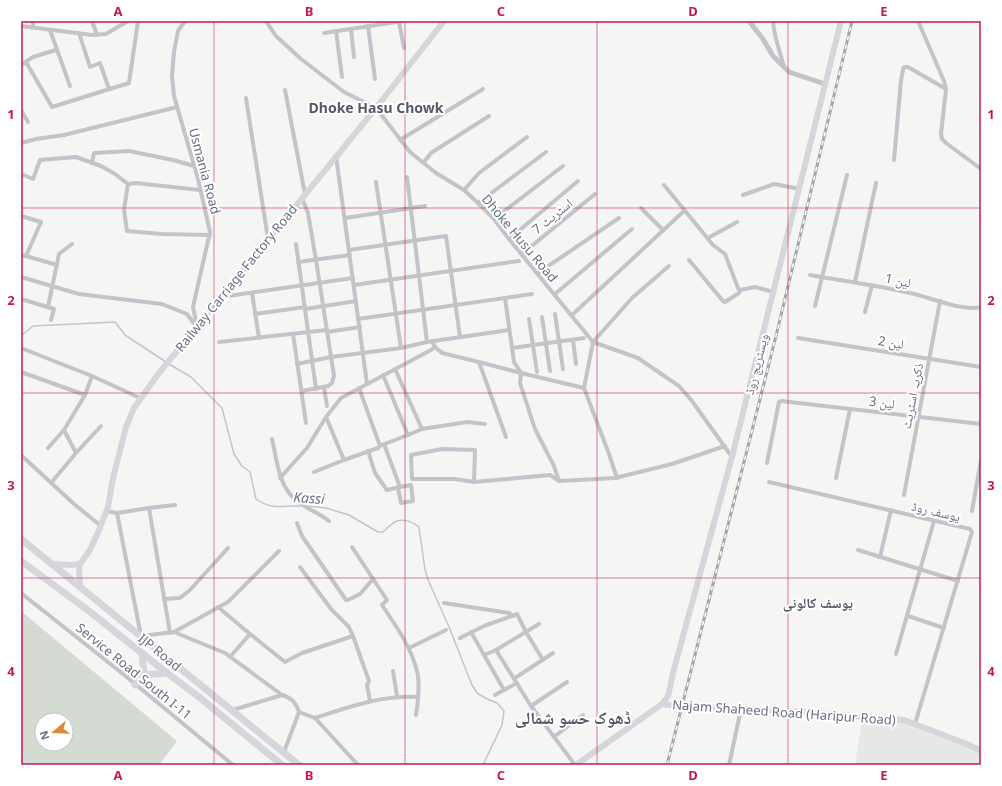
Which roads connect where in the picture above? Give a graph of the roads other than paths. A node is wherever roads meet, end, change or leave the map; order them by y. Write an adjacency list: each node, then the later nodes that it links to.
1 (33, 21): 16 (street)
2 (92, 21): 22 (street)
3 (128, 21): 13 (street)
4 (138, 21): 32 (street)
5 (185, 21): 37 (street, Usmania Road)
6 (266, 21): 38 (street, Dhoke Husu Road)
7 (401, 21): 15 (street); 23 (street)
8 (444, 21): 38 (main road, Railway Carriage Factory Road)
9 (749, 21): 27 (street)
10 (773, 21): 27 (street)
11 (841, 21): 30 (main road, ویسٹریج روڈ)
12 (918, 21): 34 (street)
13 (122, 23): 22 (street)
14 (21, 26): 16 (street)
15 (368, 26): 17 (street); 29 (street)
16 (33, 27): 18 (street)
17 (351, 29): 19 (street); 25 (street)
18 (50, 30): 20 (street); 24 (street)
19 (336, 31): 21 (street); 28 (street)
20 (79, 33): 22 (street); 32 (street)
21 (324, 33)
22 (98, 35)
23 (404, 48)
24 (56, 50): 26 (street); 31 (street)
25 (354, 57)
26 (23, 63): 32 (street)
27 (784, 68): 30 (street)
28 (342, 77)
29 (376, 79)
30 (825, 84): 61 (main road, ویسٹریج روڈ)
31 (70, 86)
32 (109, 89)
33 (483, 89): 43 (street)
34 (946, 89): 47 (street); 52 (street)
35 (285, 90): 66 (street)
36 (246, 98): 82 (street)
37 (177, 107): 44 (street); 50 (street, Usmania Road)
38 (376, 108): 43 (street, Dhoke Husu Road); 46 (main road, Railway Carriage Factory Road)
39 (21, 110): 41 (street)
40 (489, 116): 48 (street)
41 (28, 122)
42 (528, 137): 63 (street)
43 (400, 140): 48 (street, Dhoke Husu Road)
44 (21, 142)
45 (546, 152): 67 (street)
46 (336, 156): 66 (main road, Railway Carriage Factory Road); 74 (street)
47 (894, 160)
48 (424, 162): 63 (street, Dhoke Husu Road)
49 (92, 163): 50 (street); 53 (street); 59 (street)
50 (194, 166): 62 (street, Usmania Road)
51 (563, 166): 76 (street)
52 (981, 169)
53 (21, 174)
54 (847, 175): 102 (street)
55 (407, 177): 69 (street)
56 (578, 181): 83 (street)
57 (376, 182): 72 (street)
58 (876, 183): 105 (street)
59 (128, 184): 62 (street); 80 (street)
60 (664, 185): 71 (street)
61 (800, 189): 65 (street); 112 (main road, ویسٹریج روڈ)
62 (200, 190): 80 (street, Usmania Road)
63 (464, 190): 67 (street, Dhoke Husu Road)
64 (595, 194): 89 (street, اسٹریٹ 7)
65 (743, 195)
66 (303, 196): 82 (main road, Railway Carriage Factory Road); 91 (street)
67 (478, 203): 76 (street, Dhoke Husu Road)
68 (425, 206): 69 (street)
69 (411, 208): 72 (street); 84 (street)
70 (641, 208): 79 (street)
71 (684, 211): 79 (street); 81 (street)
72 (381, 212): 74 (street); 87 (street)
73 (21, 216): 90 (street)
74 (345, 218): 88 (street)
75 (619, 218): 98 (street)
76 (494, 219): 83 (street, Dhoke Husu Road)
77 (737, 222): 81 (street)
78 (632, 229): 115 (street)
79 (663, 230): 132 (street)
80 (210, 235): 137 (street, Usmania Road)
81 (708, 238): 111 (street)
82 (268, 239): 116 (main road, Railway Carriage Factory Road)
83 (509, 239): 89 (street, Dhoke Husu Road)
84 (415, 240): 87 (street); 97 (street); 100 (street)
85 (72, 244): 95 (street)
86 (296, 244): 94 (street)
87 (385, 245): 88 (street); 104 (street)
88 (350, 253): 91 (street); 103 (street)
89 (522, 254): 98 (street, Dhoke Husu Road)
90 (23, 256): 95 (street)
91 (316, 260): 94 (street); 106 (street)
92 (688, 260): 111 (street)
93 (519, 261): 97 (street)
94 (298, 262): 109 (street)
95 (57, 265): 110 (street)
96 (669, 266): 152 (street)
97 (452, 271): 100 (street); 121 (street)
98 (538, 273): 115 (street, Dhoke Husu Road)
99 (810, 275): 102 (street, لین 1)
100 (419, 276): 104 (street); 127 (street)
101 (21, 277): 110 (street)
102 (822, 277): 105 (street, لین 1); 122 (street)
103 (353, 278): 106 (street); 107 (street)
104 (390, 280): 107 (street); 130 (street)
105 (855, 282): 108 (street, لین 1)
106 (320, 284): 109 (street); 124 (street)
107 (354, 285): 119 (street)
108 (872, 285): 120 (street, لین 1); 128 (street)
109 (302, 286): 113 (street); 126 (street)
110 (52, 287): 123 (street); 137 (street)
111 (740, 290): 112 (street)
112 (774, 292): 202 (main road, ویسٹریج روڈ)
113 (252, 293): 116 (street); 129 (street)
114 (532, 294): 117 (street)
115 (554, 294): 132 (street, Dhoke Husu Road)
116 (221, 298): 137 (main road, Railway Carriage Factory Road)
117 (505, 298): 121 (street); 139 (street)
118 (21, 299): 123 (street)
119 (356, 301): 124 (street); 134 (street)
120 (940, 301): 125 (street, لین 1); 161 (street, ذکریہ اسٹریٹ)
121 (456, 305): 127 (street); 143 (street)
122 (815, 306)
123 (48, 307): 136 (street)
124 (323, 307): 126 (street); 140 (street)
125 (981, 307)
126 (305, 308): 129 (street); 141 (street)
127 (423, 310): 130 (street); 150 (street)
128 (865, 312)
129 (255, 314): 144 (street)
130 (396, 314): 134 (street); 156 (street)
131 (555, 314): 151 (street)
132 (572, 315): 152 (street, Dhoke Husu Road)
133 (542, 317): 153 (street)
134 (358, 319): 138 (street)
135 (529, 319): 154 (street)
136 (51, 320)
137 (197, 327): 182 (main road, Railway Carriage Factory Road)
138 (360, 327): 140 (street); 159 (street)
139 (510, 330): 143 (street); 158 (street)
140 (327, 331): 141 (street); 160 (street)
141 (308, 332): 142 (street); 162 (street)
142 (293, 334): 144 (street); 164 (street)
143 (460, 337): 148 (street)
144 (259, 338): 149 (street)
145 (584, 338): 147 (street)
146 (798, 338): 161 (street, لین 2)
147 (573, 340): 151 (street); 165 (street)
148 (432, 341): 150 (street); 157 (street)
149 (219, 342)
150 (427, 342): 156 (street)
151 (559, 342): 153 (street); 168 (street)
152 (593, 342): 178 (street); 197 (street)
153 (546, 344): 154 (street); 169 (street)
154 (533, 345): 158 (street); 171 (street)
155 (21, 348): 174 (street)
156 (400, 348): 159 (street)
157 (435, 348): 163 (street); 167 (street)
158 (512, 348): 172 (street)
159 (363, 353): 160 (street); 175 (street)
160 (331, 357): 162 (street); 176 (street)
161 (930, 358): 166 (street, لین 2); 186 (street, ذکریہ اسٹریٹ)
162 (312, 361): 164 (street); 179 (street)
163 (480, 362): 172 (street); 194 (street)
164 (297, 364): 180 (street)
165 (576, 364)
166 (981, 367)
167 (395, 369): 173 (street); 192 (street)
168 (563, 370)
169 (550, 371)
170 (21, 372): 181 (street)
171 (537, 372)
172 (521, 373): 178 (street); 210 (street)
173 (383, 375): 175 (street); 193 (street)
174 (92, 376): 181 (street); 182 (street)
175 (367, 384): 177 (street)
176 (324, 387): 179 (street); 183 (street)
177 (359, 388): 185 (street); 196 (street)
178 (584, 388): 208 (street)
179 (316, 389): 180 (street)
180 (302, 391): 187 (street)
181 (85, 395): 191 (street)
182 (140, 398): 219 (main road, Railway Carriage Factory Road)
183 (327, 406)
184 (850, 409): 186 (street, لین 3); 205 (street, لین 3); 209 (street)
185 (326, 417): 203 (street); 207 (street)
186 (918, 417): 189 (street, لین 3); 215 (street, ذکریہ اسٹریٹ)
187 (306, 423)
188 (485, 424): 192 (street)
189 (981, 424)
190 (101, 426): 200 (street)
191 (64, 430): 198 (street); 200 (street)
192 (422, 430): 193 (street)
193 (408, 435): 196 (street)
194 (506, 437)
195 (272, 439): 207 (street)
196 (382, 445): 199 (street); 214 (street)
197 (725, 446): 202 (street); 208 (street)
198 (48, 448)
199 (368, 451): 203 (street); 214 (street)
200 (76, 454): 213 (street)
201 (21, 455): 213 (street)
202 (732, 457): 277 (main road, ویسٹریج روڈ)
203 (344, 460): 206 (street)
204 (981, 460): 220 (street)
205 (767, 463)
206 (314, 472)
207 (280, 478): 223 (street)
208 (616, 478): 210 (street)
209 (836, 478)
210 (559, 481): 211 (street)
211 (474, 482): 211 (street)
212 (770, 482): 218 (street, یوسف روڈ)
213 (51, 483): 225 (street)
214 (399, 488): 214 (street)
215 (904, 495)
216 (175, 505): 217 (street)
217 (149, 508): 221 (street); 241 (street)
218 (891, 510): 222 (street, یوسف روڈ); 231 (street)
219 (106, 511): 221 (street); 225 (main road, Railway Carriage Factory Road)
220 (972, 511)
221 (117, 513): 253 (street)
222 (934, 520): 236 (street); 238 (street, یوسف روڈ)
223 (329, 521)
224 (297, 523): 237 (street)
225 (101, 526): 234 (main road, Railway Carriage Factory Road)
226 (21, 539): 233 (highway, IJP Road)
227 (352, 547): 237 (street)
228 (228, 548): 241 (street)
229 (858, 550): 231 (street)
230 (279, 551): 243 (street)
231 (880, 557): 236 (street)
232 (21, 561): 258 (highway, IJP Road)
233 (53, 564): 234 (main road); 239 (highway, IJP Road)
234 (80, 564): 239 (main road)
235 (300, 567): 254 (street)
236 (921, 570): 238 (street); 245 (street)
237 (373, 579): 256 (street)
238 (958, 581): 247 (street, یوسف روڈ)
239 (80, 587): 253 (highway, IJP Road)
240 (21, 594): 270 (street, Service Road South I-11)
241 (164, 598): 251 (street)
242 (444, 603): 244 (street)
243 (218, 607): 251 (street); 252 (street)
244 (513, 616): 249 (street); 250 (street)
245 (908, 616): 247 (street); 260 (street)
246 (539, 624): 250 (street)
247 (944, 628): 285 (street, یوسف روڈ)
248 (446, 630): 256 (street)
249 (471, 632): 255 (street); 261 (street)
250 (526, 632): 257 (street); 263 (street)
251 (172, 633): 253 (street); 262 (street)
252 (250, 634): 254 (street); 262 (street)
253 (141, 636): 280 (highway, IJP Road)
254 (351, 637): 276 (street)
255 (460, 638)
256 (409, 648): 275 (street)
257 (496, 650): 261 (street); 267 (street)
258 (142, 653): 265 (highway, IJP Road); 266 (highway)
259 (553, 654): 263 (street)
260 (896, 654)
261 (484, 655): 271 (street)
262 (230, 657): 272 (street)
263 (543, 660): 267 (street)
264 (393, 671): 274 (street)
265 (167, 674): 266 (highway); 290 (highway, IJP Road)
266 (144, 675): 270 (highway)
267 (514, 678): 269 (street)
268 (567, 682): 278 (street)
269 (517, 683): 271 (street); 278 (street)
270 (135, 684): 289 (street, Service Road South I-11)
271 (504, 690): 273 (street)
272 (282, 695): 280 (street); 281 (street)
273 (495, 695)
274 (397, 696): 275 (street); 276 (street)
275 (418, 696): 282 (street)
276 (370, 701): 284 (street)
277 (662, 704): 279 (main road, Najam Shaheed Road (Haripur Road)); 293 (main road, Najam Shaheed Road (Haripur Road))
278 (531, 706): 286 (street)
279 (741, 709): 285 (main road, Najam Shaheed Road (Haripur Road)); 294 (street)
280 (233, 710): 288 (highway, IJP Road)
281 (299, 712): 284 (street); 288 (street)
282 (416, 715)
283 (583, 715): 286 (street)
284 (315, 718): 292 (street)
285 (915, 724): 287 (main road, Najam Shaheed Road (Haripur Road))
286 (554, 736): 293 (street)
287 (981, 751)
288 (284, 753): 291 (highway, IJP Road)
289 (233, 765)
290 (282, 765)
291 (299, 765)
292 (358, 765)
293 (575, 765)
294 (729, 765)

